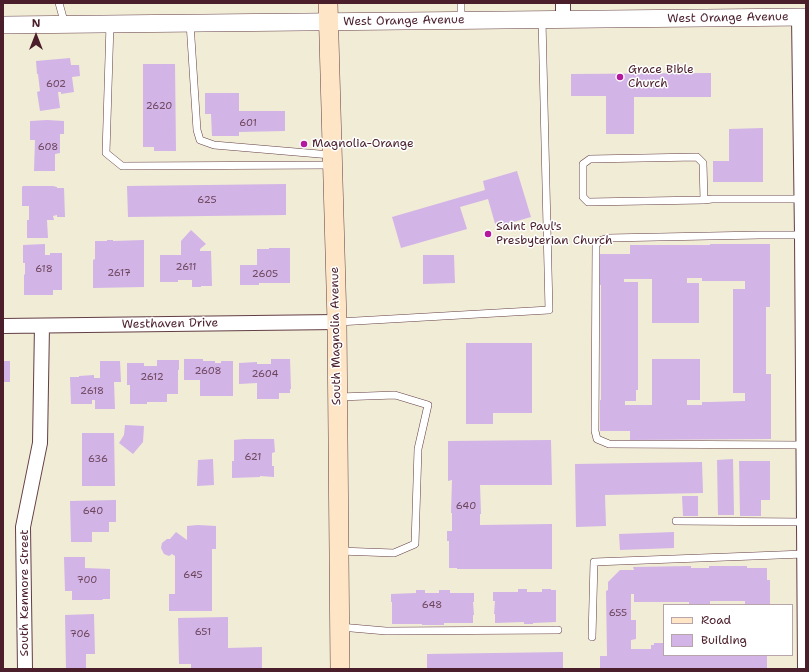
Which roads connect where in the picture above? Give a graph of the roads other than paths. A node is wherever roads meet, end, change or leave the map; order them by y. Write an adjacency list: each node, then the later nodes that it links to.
1 (59, 3): 12 (lane)
2 (328, 3): 8 (main road, South Magnolia Avenue)
3 (461, 3): 6 (lane)
4 (563, 11): 5 (street, West Orange Avenue); 7 (street, West Orange Avenue)
5 (802, 17): 13 (street)
6 (461, 20): 7 (street, West Orange Avenue); 8 (street, West Orange Avenue)
7 (542, 20): 18 (lane)
8 (328, 22): 9 (street, West Orange Avenue); 14 (main road, South Magnolia Avenue)
9 (190, 23): 10 (street, West Orange Avenue); 14 (lane)
10 (110, 24): 12 (street, West Orange Avenue); 14 (lane)
11 (3, 25): 12 (street, West Orange Avenue)
12 (65, 25)
13 (803, 122): 15 (street)
14 (332, 160): 18 (main road, South Magnolia Avenue)
15 (801, 199): 16 (lane); 17 (street)
16 (704, 200): 16 (lane)
17 (803, 232): 22 (street); 23 (lane)
18 (336, 322): 20 (street, Westhaven Drive); 21 (main road, South Magnolia Avenue)
19 (3, 326): 20 (street, Westhaven Drive)
20 (42, 326): 32 (street, South Kenmore Street)
21 (337, 397): 26 (main road, South Magnolia Avenue); 26 (lane)
22 (804, 428): 23 (street)
23 (803, 445): 25 (street)
24 (676, 521): 25 (lane)
25 (804, 522): 27 (street)
26 (339, 551): 28 (main road, South Magnolia Avenue)
27 (804, 554): 30 (lane); 31 (street)
28 (340, 627): 29 (lane); 33 (main road, South Magnolia Avenue)
29 (558, 630)
30 (592, 637)
31 (805, 641): 34 (street)
32 (25, 669)
33 (340, 669)
34 (805, 669)

